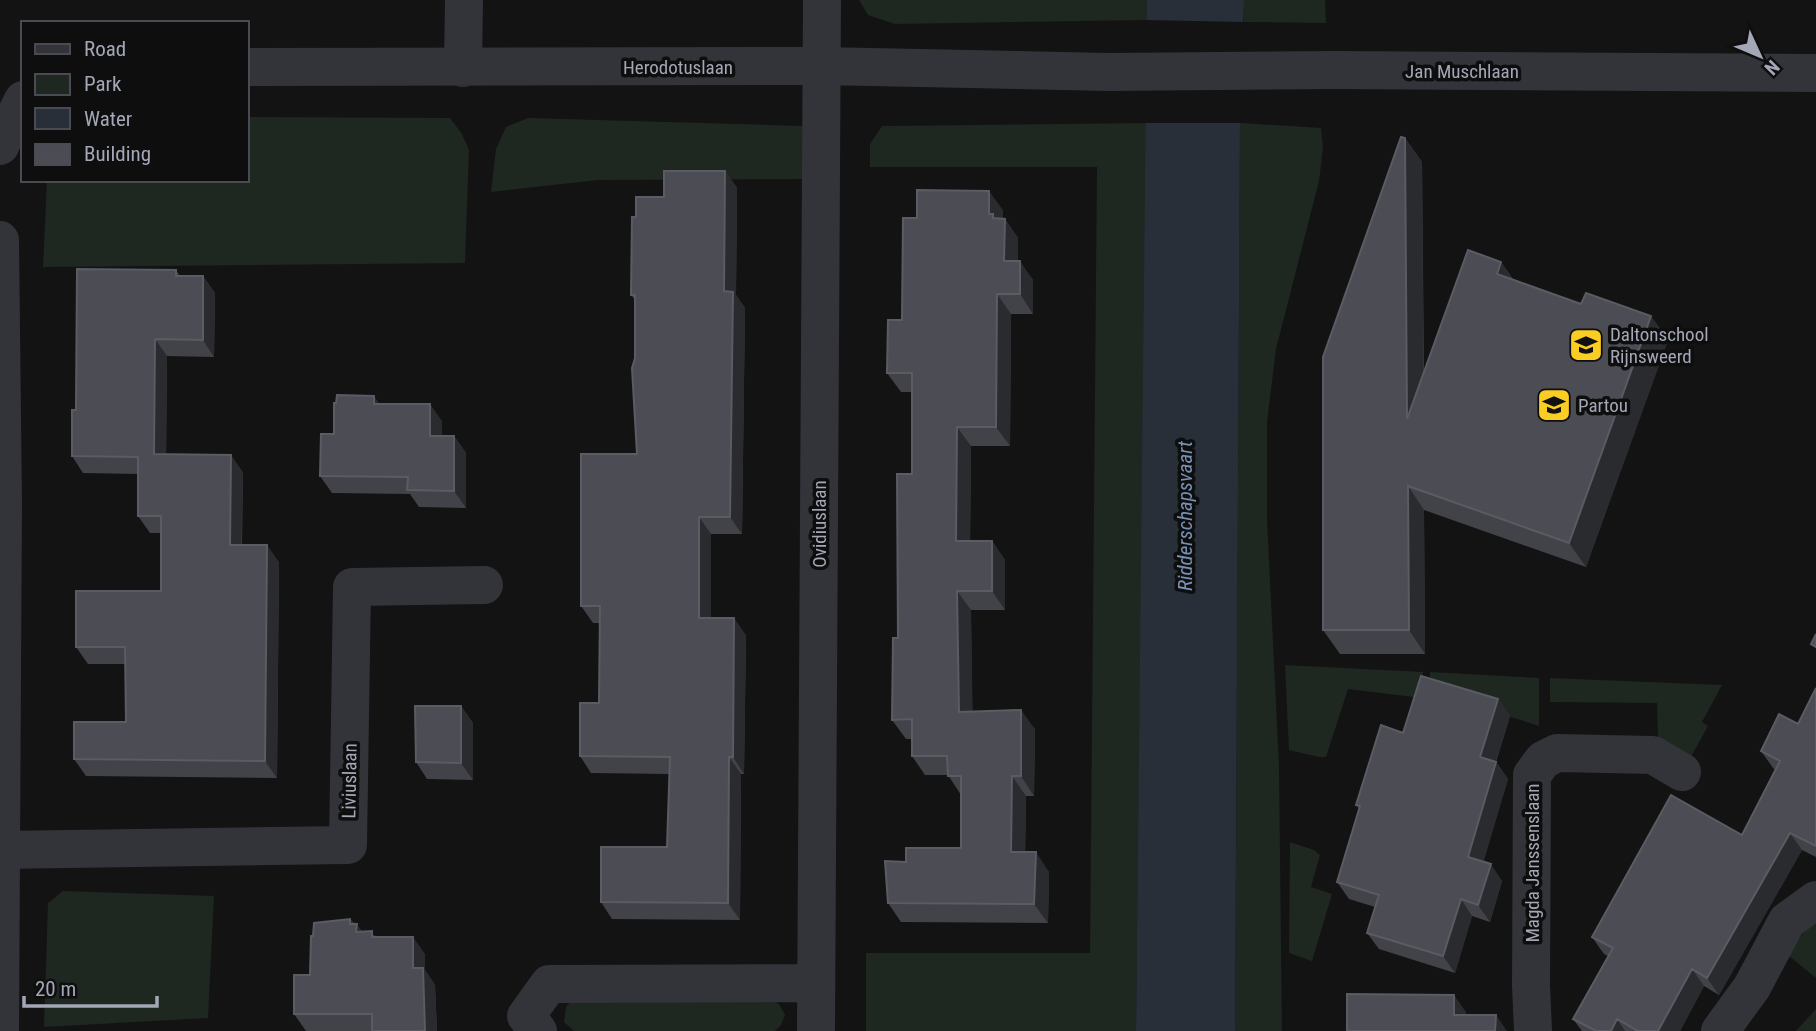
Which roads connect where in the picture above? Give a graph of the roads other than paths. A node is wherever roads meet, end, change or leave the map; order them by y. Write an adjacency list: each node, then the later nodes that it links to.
1 (464, 0): 5 (street)
2 (821, 0): 3 (street, Ovidiuslaan)
3 (822, 66): 5 (street, Herodotuslaan); 6 (street, Herodotuslaan); 16 (street, Ovidiuslaan)
4 (248, 67): 5 (street, Herodotuslaan)
5 (463, 68)
6 (1109, 72): 7 (street, Jan Muschlaan)
7 (1816, 74)
8 (21, 104): 9 (street)
9 (0, 146)
10 (0, 240): 11 (street)
11 (2, 502): 14 (street)
12 (484, 585): 14 (street, Liviuslaan)
13 (1682, 772): 20 (street, Magda Janssenslaan)
14 (1, 850): 17 (street)
15 (1816, 900): 21 (street)
16 (816, 983): 18 (street); 19 (street, Ovidiuslaan)
17 (0, 1031)
18 (538, 1031)
19 (816, 1031)
20 (1533, 1031)
21 (1720, 1031)

